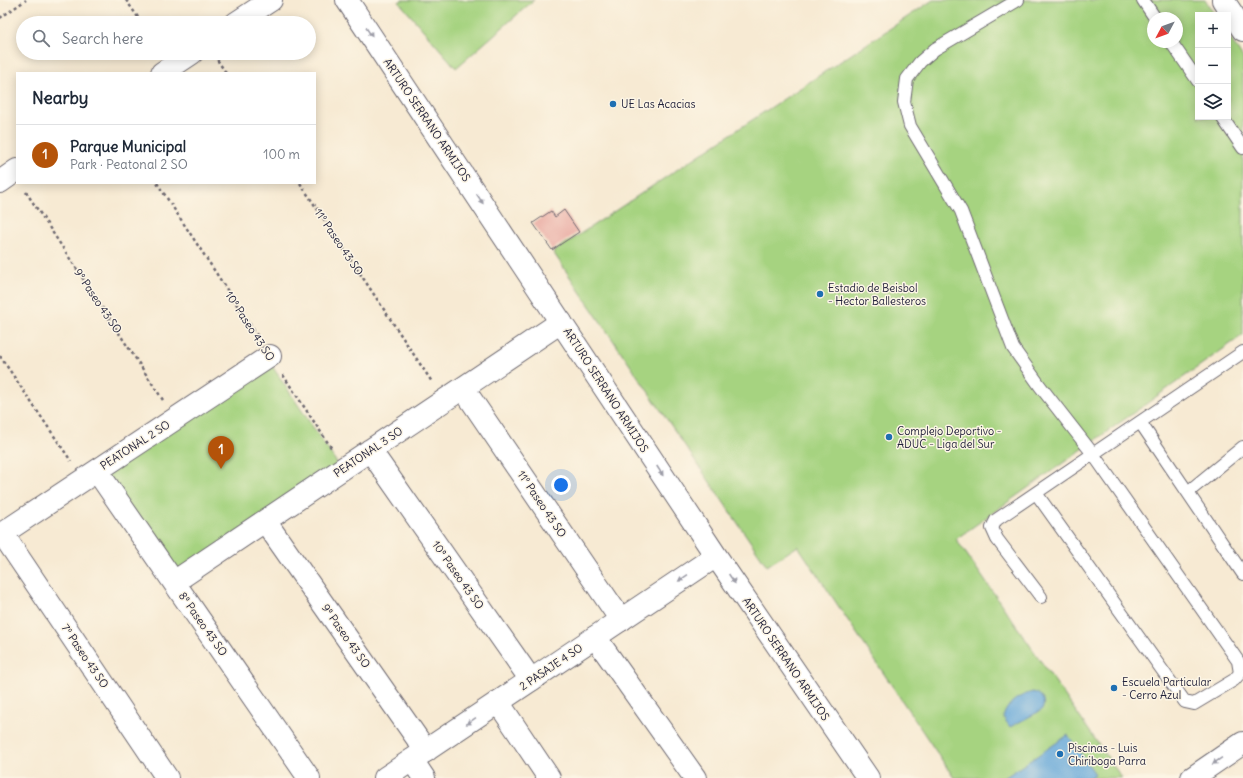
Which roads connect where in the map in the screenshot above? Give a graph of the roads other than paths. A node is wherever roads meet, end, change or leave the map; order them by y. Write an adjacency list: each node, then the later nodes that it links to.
1 (270, 0): 7 (street)
2 (347, 0): 17 (street, ARTURO SERRANO ARMIJOS, one-way to 17)
3 (1018, 0): 24 (lane)
4 (1143, 0): 6 (lane)
5 (1223, 0): 8 (street)
6 (1151, 12)
7 (246, 16)
8 (1243, 30)
9 (1175, 48): 12 (lane)
10 (182, 60): 11 (street)
11 (164, 72)
12 (1195, 78)
13 (1224, 120): 14 (lane)
14 (1243, 148)
15 (16, 180): 16 (street)
16 (0, 182)
17 (561, 322): 20 (street, PEATONAL 3 SO); 30 (street, ARTURO SERRANO ARMIJOS, one-way to 30)
18 (1243, 352): 21 (lane)
19 (270, 356): 25 (street, PEATONAL 2 SO)
20 (463, 388): 23 (street, PEATONAL 3 SO); 34 (street, 11º Paseo 43 SO)
21 (1140, 422): 24 (lane); 26 (lane)
22 (1243, 447): 26 (lane)
23 (370, 450): 28 (street, PEATONAL 3 SO); 36 (street, 10º Paseo 43 SO)
24 (1093, 454): 27 (lane); 27 (lane)
25 (90, 475): 29 (street, PEATONAL 2 SO); 32 (street, 8º Paseo 43 SO)
26 (1188, 492): 31 (lane)
27 (1036, 493): 33 (lane)
28 (265, 521): 32 (street, PEATONAL 3 SO); 39 (street, 9º Paseo 43 SO)
29 (1, 534): 40 (street, 7º Paseo 43 SO)
30 (716, 556): 34 (street, 2 PASAJE 4 SO, one-way to 34); 46 (street, ARTURO SERRANO ARMIJOS, one-way to 46)
31 (1243, 574)
32 (174, 582): 41 (street, 8º Paseo 43 SO)
33 (1041, 597)
34 (621, 620): 35 (street, 2 PASAJE 4 SO)
35 (595, 637): 36 (street, 2 PASAJE 4 SO); 45 (street)
36 (531, 680): 37 (street, 2 PASAJE 4 SO)
37 (498, 702): 39 (street, 2 PASAJE 4 SO, one-way to 39); 44 (street)
38 (1243, 743): 47 (street, one-way to 47)
39 (419, 756): 42 (street, 2 PASAJE 4 SO); 43 (street, 9º Paseo 43 SO)
40 (168, 778)
41 (309, 778)
42 (385, 778)
43 (424, 778)
44 (550, 778)
45 (695, 778)
46 (868, 778)
47 (1192, 778)

